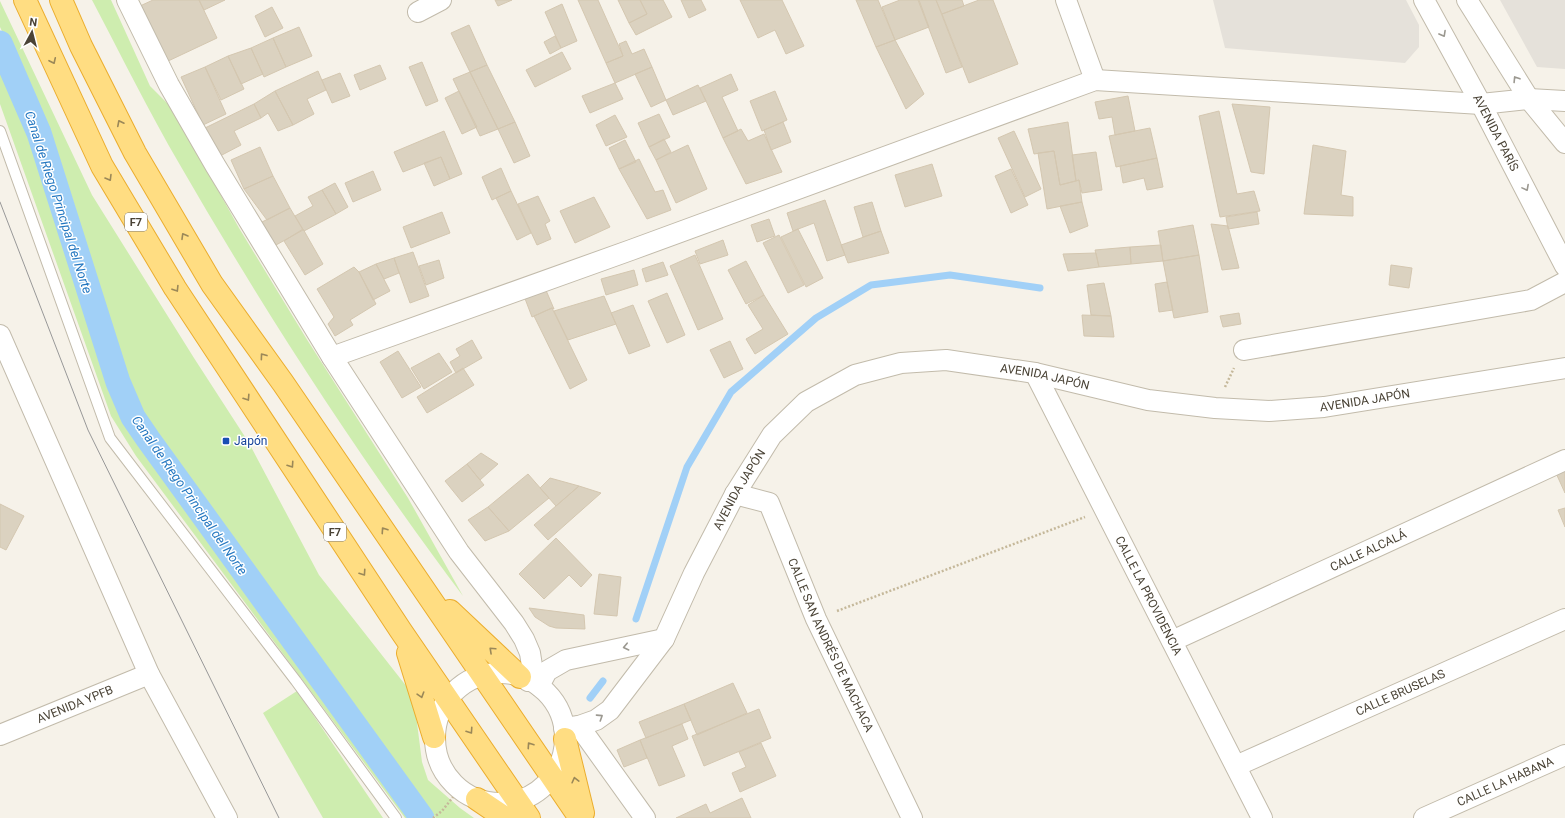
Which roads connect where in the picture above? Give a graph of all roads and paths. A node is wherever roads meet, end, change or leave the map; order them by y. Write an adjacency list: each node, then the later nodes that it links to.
1 (25, 0): 29 (highway, F7, one-way to 29)
2 (61, 0): 26 (highway, one-way to 2)
3 (127, 0): 19 (street)
4 (441, 0): 8 (street)
5 (1066, 0): 9 (street)
6 (1424, 0): 12 (street, AVENIDA PARÍS, one-way to 12)
7 (1467, 0): 10 (street, one-way to 7)
8 (418, 12)
9 (1095, 80): 12 (street); 19 (street)
10 (1529, 99): 11 (street); 12 (street); 14 (street)
11 (1565, 101)
12 (1481, 104): 15 (street, AVENIDA PARÍS, one-way to 15)
13 (0, 130): 46 (lane)
14 (1565, 143)
15 (1565, 266)
16 (1565, 282): 18 (street)
17 (0, 335): 32 (street)
18 (1244, 350): 22 (path)
19 (332, 357): 34 (street)
20 (1565, 368): 22 (street, AVENIDA JAPÓN)
21 (1035, 374): 22 (street, AVENIDA JAPÓN); 24 (street, AVENIDA JAPÓN); 25 (street, CALLE LA PROVIDENCIA)
22 (1215, 408)
23 (1565, 460): 31 (street, CALLE ALCALÁ)
24 (735, 494): 27 (street, CALLE SAN ANDRÉS DE MACHACA); 30 (street, AVENIDA JAPÓN)
25 (1104, 510): 27 (path); 31 (street, CALLE LA PROVIDENCIA)
26 (422, 585): 33 (highway); 34 (highway, one-way to 26)
27 (816, 619): 51 (street, CALLE SAN ANDRÉS DE MACHACA)
28 (1565, 619): 40 (street, CALLE BRUSELAS)
29 (401, 631): 35 (highway, F7); 38 (highway, one-way to 38)
30 (664, 639): 34 (street, one-way to 34); 36 (street, AVENIDA JAPÓN, one-way to 30)
31 (1172, 641): 40 (street, CALLE LA PROVIDENCIA)
32 (149, 674): 37 (street, AVENIDA YPFB); 45 (street)
33 (483, 675): 34 (street); 35 (street); 41 (highway, one-way to 33)
34 (529, 681): 36 (street)
35 (448, 699): 38 (street); 44 (highway, F7, one-way to 44)
36 (569, 731): 41 (street); 49 (highway, one-way to 36); 50 (street)
37 (0, 735)
38 (434, 737): 42 (street)
39 (1565, 755): 53 (street, CALLE LA HABANA)
40 (1236, 766): 52 (street, CALLE LA PROVIDENCIA)
41 (552, 777): 44 (street); 48 (highway)
42 (477, 799): 44 (highway)
43 (442, 811): 47 (path)
44 (517, 812)
45 (227, 818)
46 (396, 818)
47 (433, 818)
48 (580, 818)
49 (584, 818)
50 (645, 818)
51 (912, 818)
52 (1262, 818)
53 (1424, 818)

